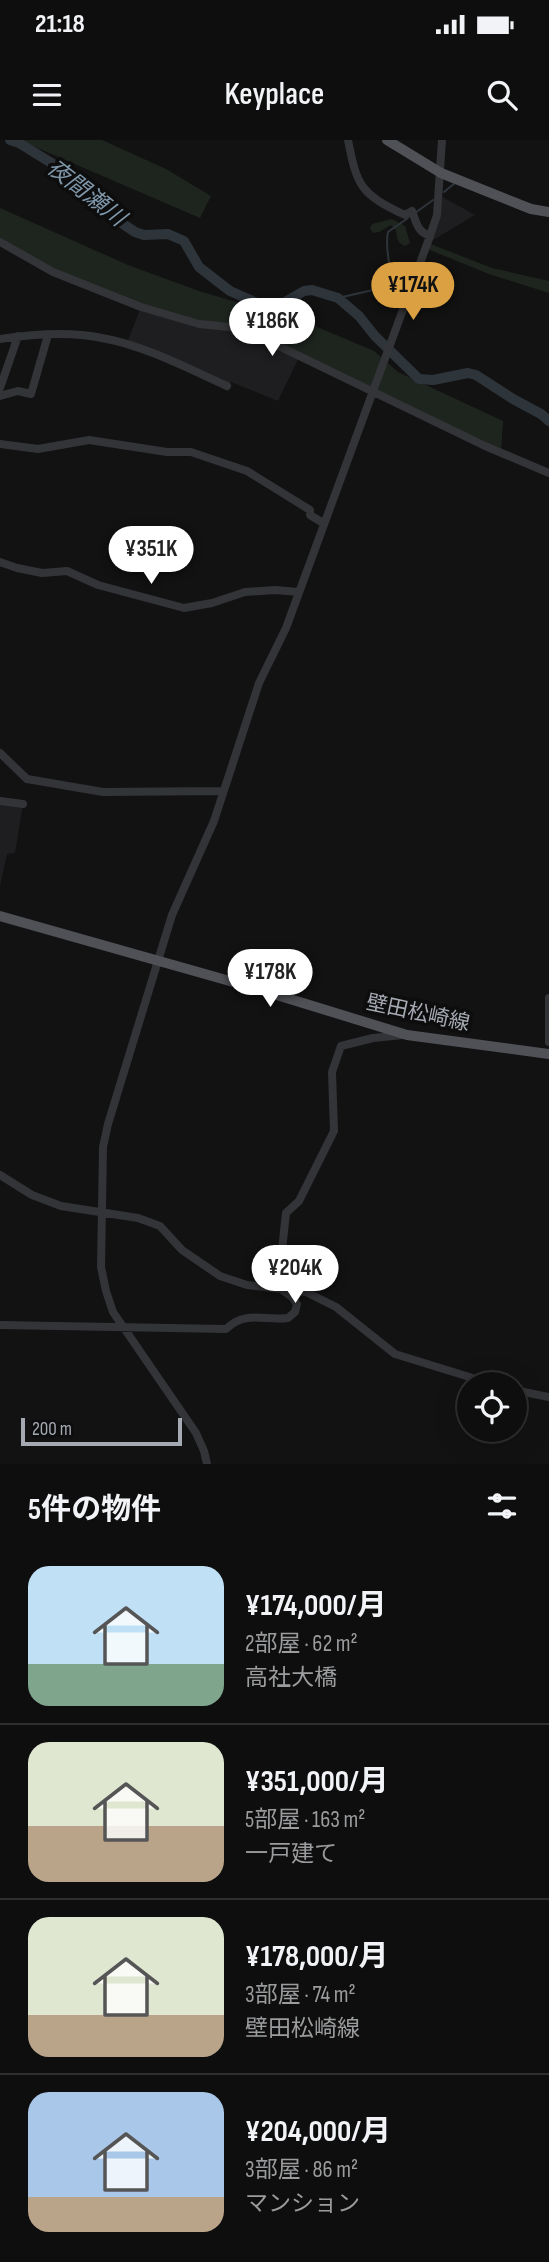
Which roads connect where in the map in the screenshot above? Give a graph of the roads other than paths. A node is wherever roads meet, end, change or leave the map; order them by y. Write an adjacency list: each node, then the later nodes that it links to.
1 (348, 140): 6 (street)
2 (387, 140): 4 (main road)
3 (442, 140): 4 (street)
4 (441, 173): 5 (main road); 6 (street)
5 (549, 212)
6 (429, 240): 13 (street)
7 (0, 242): 13 (street)
8 (48, 335): 9 (street); 11 (street); 14 (street)
9 (18, 336): 10 (street); 12 (street)
10 (0, 339)
11 (227, 386)
12 (0, 388)
13 (372, 391): 16 (street); 17 (street)
14 (0, 396)
15 (0, 444): 17 (street)
16 (549, 473)
17 (323, 523): 19 (street)
18 (0, 562): 19 (street)
19 (299, 592): 21 (street)
20 (0, 752): 21 (street)
21 (223, 791): 25 (street)
22 (0, 801): 23 (street)
23 (23, 804)
24 (0, 916): 25 (main road, 壁田松崎線)
25 (157, 960): 27 (main road, 壁田松崎線); 31 (street)
26 (549, 998): 28 (street)
27 (407, 1035): 29 (main road, 壁田松崎線); 32 (street)
28 (549, 1042)
29 (549, 1054)
30 (0, 1175): 31 (street)
31 (102, 1212): 32 (street); 34 (street)
32 (281, 1289): 34 (street); 35 (street)
33 (0, 1325): 34 (street)
34 (123, 1326): 38 (street)
35 (457, 1373)
36 (527, 1393): 37 (street)
37 (549, 1397)
38 (207, 1464)

